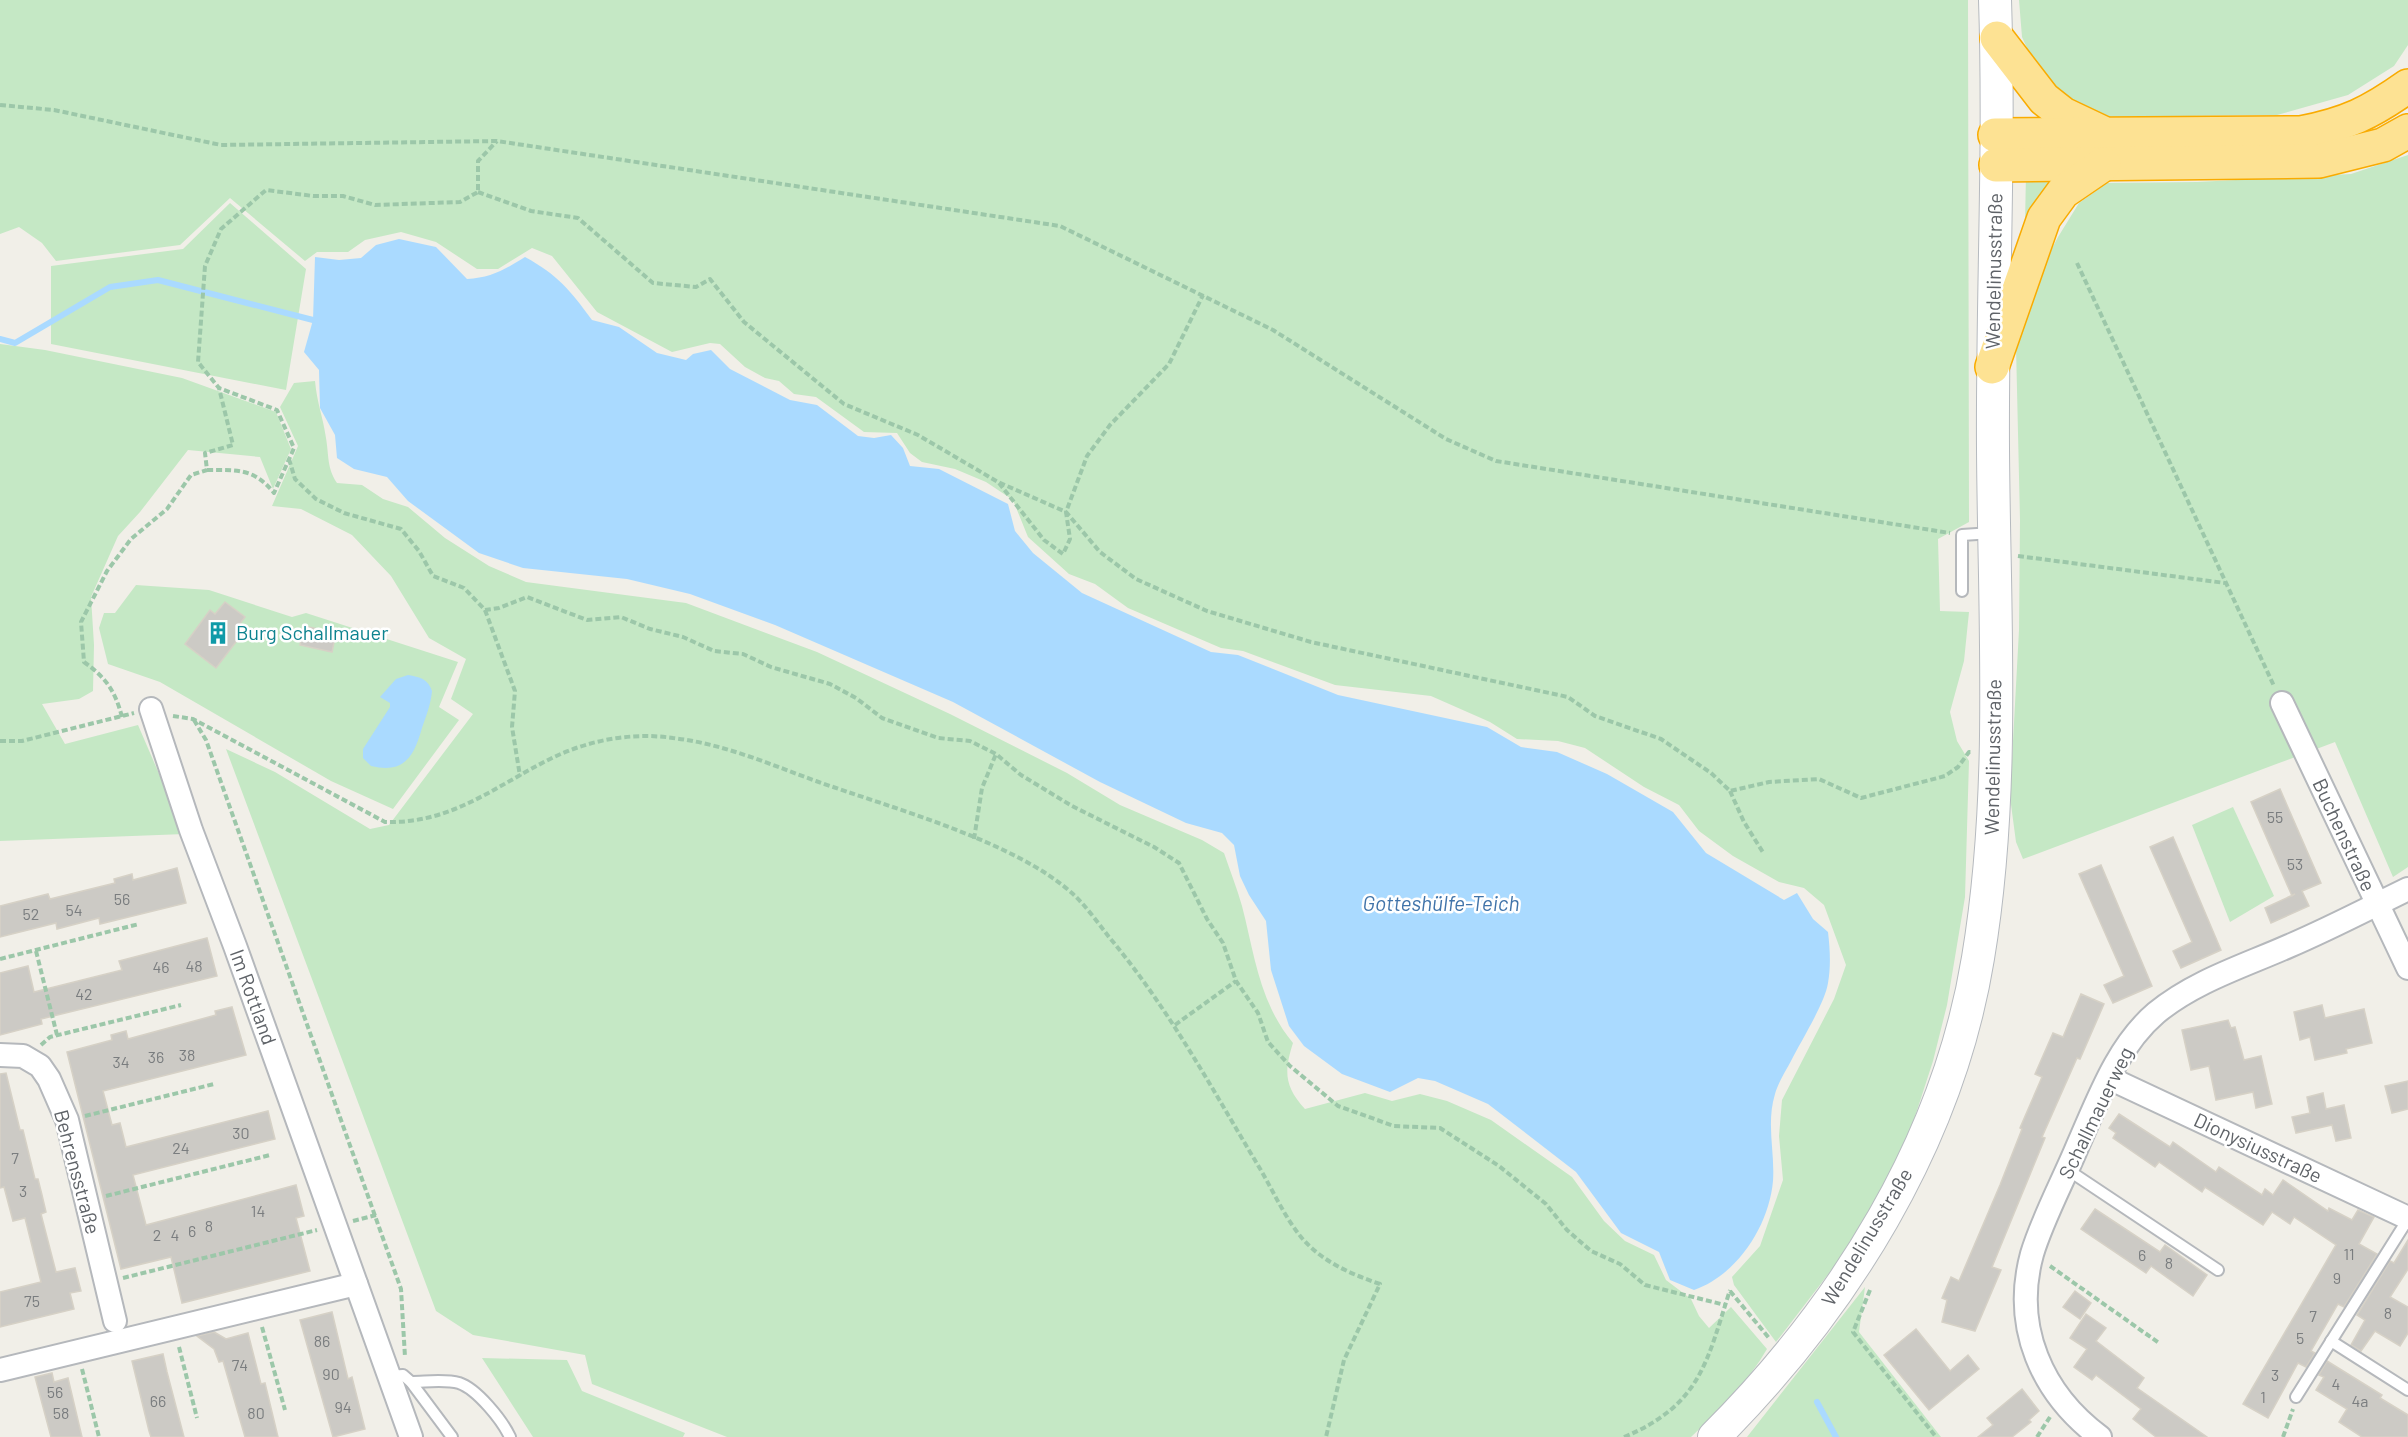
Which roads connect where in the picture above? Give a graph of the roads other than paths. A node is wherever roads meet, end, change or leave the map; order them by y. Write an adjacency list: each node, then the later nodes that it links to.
1 (1995, 0): 2 (main road, Wendelinusstraße)
2 (1996, 38): 5 (main road, Wendelinusstraße); 6 (highway)
3 (2408, 86): 6 (highway)
4 (2408, 130): 6 (highway)
5 (1995, 150): 6 (highway); 7 (main road, Wendelinusstraße)
6 (2106, 150): 7 (highway)
7 (1992, 367): 8 (main road, Wendelinusstraße)
8 (1994, 532): 9 (lane); 30 (main road, Wendelinusstraße)
9 (1962, 591)
10 (2282, 703): 13 (street, Buchenstraße)
11 (151, 709): 20 (street, Im Rottland)
12 (2408, 889): 13 (street, Schallmauerweg)
13 (2377, 904): 14 (street, Buchenstraße); 16 (street, Schallmauerweg)
14 (2408, 968)
15 (10, 1056): 21 (street, Behrensstraße)
16 (2109, 1078): 17 (street, Schallmauerweg); 18 (street, Dionysiusstraße)
17 (2068, 1170): 19 (lane); 31 (street, Schallmauerweg)
18 (2408, 1218): 22 (lane)
19 (2218, 1270)
20 (356, 1284): 21 (street); 24 (street, Im Rottland)
21 (120, 1334): 23 (street)
22 (2331, 1341): 25 (lane); 26 (lane)
23 (0, 1370)
24 (401, 1378): 27 (street, Im Rottland); 28 (lane); 29 (lane)
25 (2408, 1390)
26 (2296, 1396)
27 (411, 1437)
28 (452, 1437)
29 (510, 1437)
30 (1714, 1437)
31 (2100, 1437)

